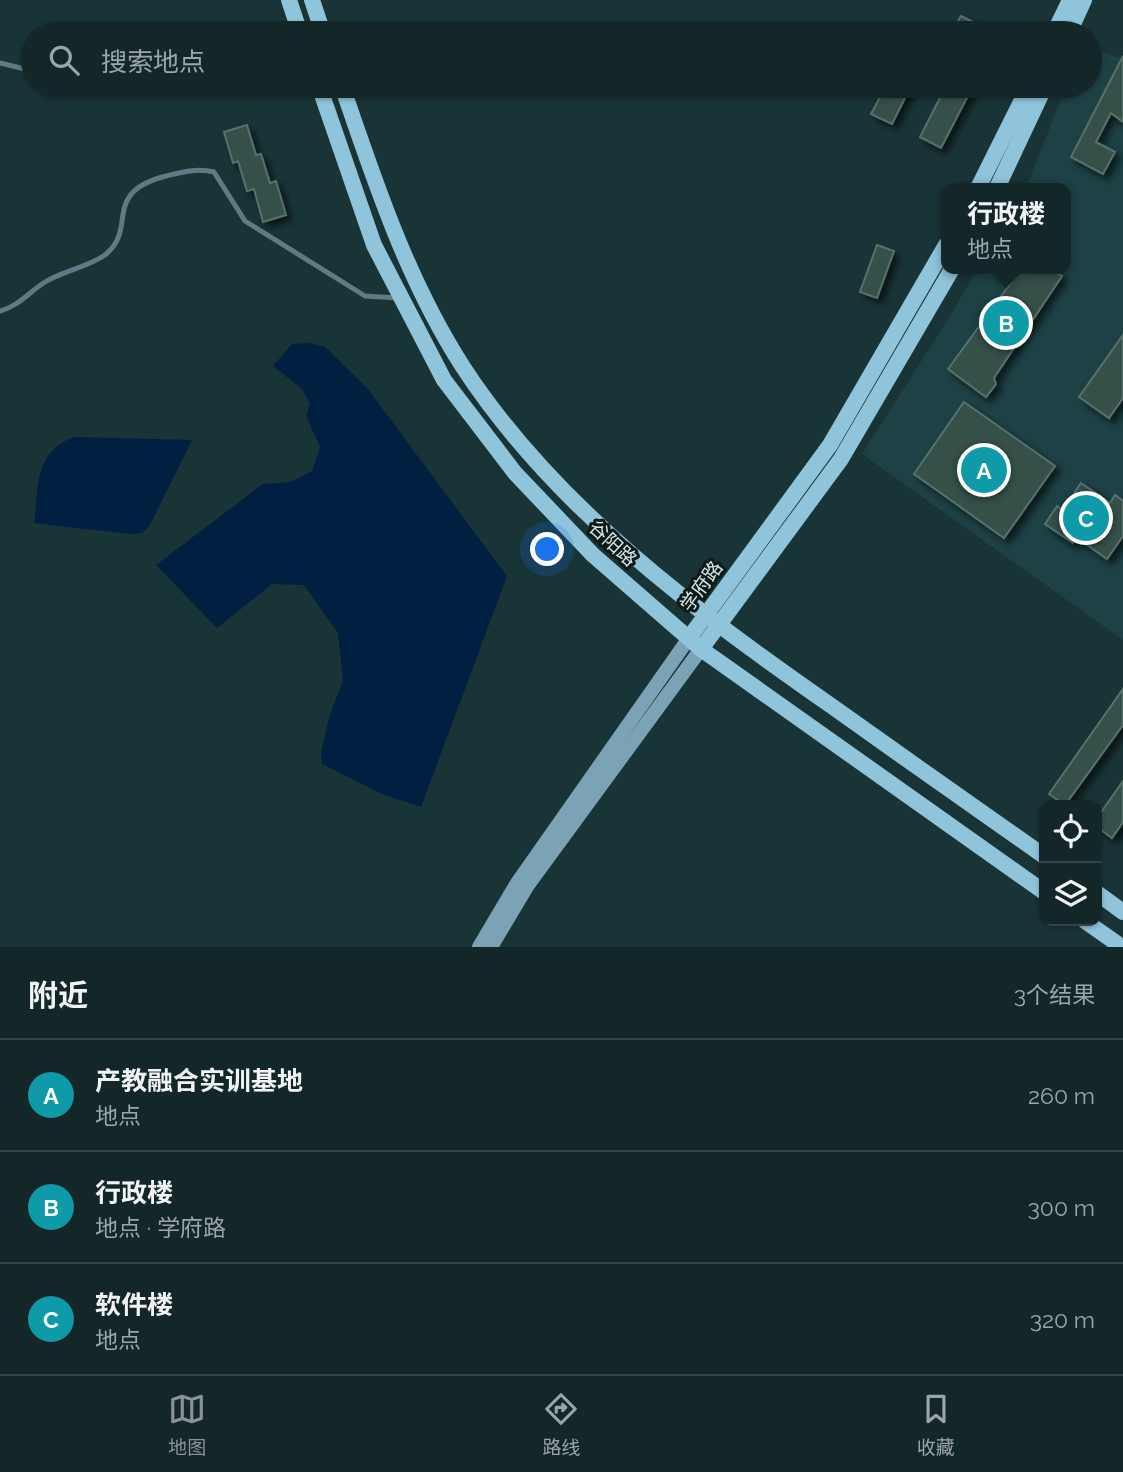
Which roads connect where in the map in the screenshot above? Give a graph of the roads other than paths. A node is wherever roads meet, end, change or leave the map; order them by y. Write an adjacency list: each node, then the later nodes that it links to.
1 (289, 0): 5 (main road)
2 (312, 0): 6 (main road)
3 (1070, 0): 7 (main road)
4 (1084, 0): 8 (main road)
5 (294, 21)
6 (319, 21)
7 (1060, 21)
8 (1074, 21)
9 (0, 64): 10 (lane)
10 (21, 68)
11 (322, 98): 19 (main road, 谷阳路)
12 (346, 98): 21 (main road, 谷阳路)
13 (1023, 98): 15 (main road)
14 (1039, 98): 16 (main road)
15 (980, 183)
16 (999, 183)
17 (941, 255): 21 (main road, 学府路)
18 (949, 274): 22 (main road, 学府路)
19 (401, 299): 20 (lane); 23 (main road, 谷阳路)
20 (0, 311)
21 (705, 617): 22 (main road, 谷阳路); 23 (main road, 学府路)
22 (719, 627): 23 (main road, 学府路); 24 (main road, 谷阳路)
23 (695, 643): 25 (main road, 谷阳路); 29 (main road, 学府路); 30 (main road, 学府路)
24 (1039, 852)
25 (1039, 888)
26 (1102, 897): 27 (main road)
27 (1123, 912)
28 (1092, 926): 31 (main road)
29 (479, 947)
30 (491, 947)
31 (1122, 947)

